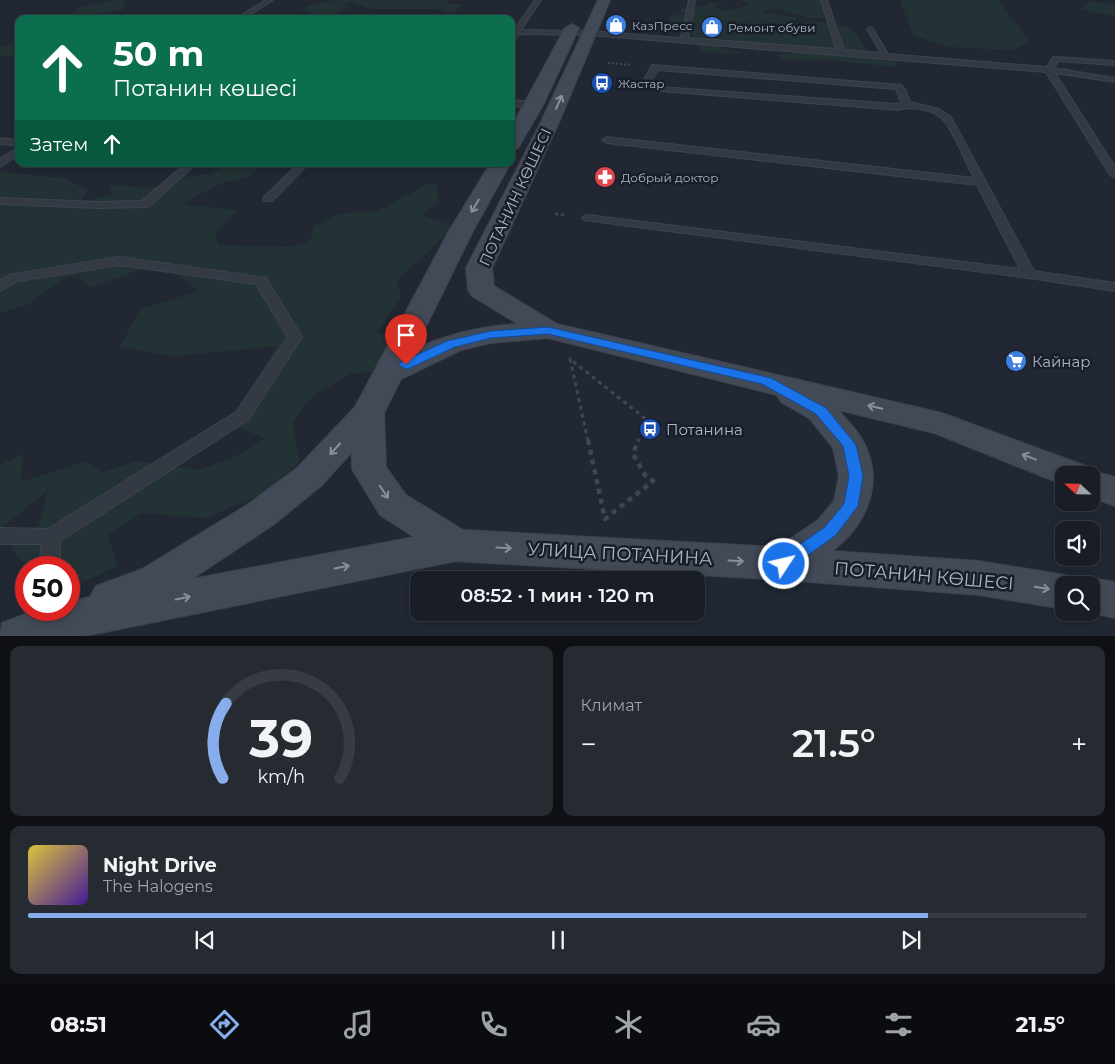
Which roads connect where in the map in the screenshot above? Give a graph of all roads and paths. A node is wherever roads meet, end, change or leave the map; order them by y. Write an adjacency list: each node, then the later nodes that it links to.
1 (270, 0): 6 (lane)
2 (538, 0): 9 (lane)
3 (604, 0): 10 (main road, ПОТАНИН КӨШЕСІ)
4 (692, 0): 12 (lane)
5 (824, 0): 13 (lane)
6 (245, 15)
7 (578, 16): 10 (main road, ПОТАНИН КӨШЕСІ)
8 (870, 29): 14 (lane)
9 (515, 32)
10 (579, 33): 11 (lane); 12 (lane); 20 (main road, ПОТАНИН КӨШЕСІ); 38 (main road, ПОТАНИН КӨШЕСІ, one-way to 10)
11 (515, 35)
12 (684, 40): 13 (lane)
13 (841, 52): 14 (lane)
14 (886, 56): 16 (lane)
15 (1115, 63): 16 (lane)
16 (1048, 70): 17 (lane); 30 (lane)
17 (1115, 80)
18 (515, 103): 20 (lane)
19 (906, 104): 19 (lane); 31 (lane)
20 (534, 105): 21 (main road, ПОТАНИН КӨШЕСІ)
21 (515, 137)
22 (608, 140): 31 (lane)
23 (0, 141): 24 (lane)
24 (15, 143)
25 (15, 153): 26 (lane)
26 (0, 164)
27 (188, 167): 33 (lane)
28 (300, 167): 32 (lane)
29 (498, 167): 39 (main road, ПОТАНИН КӨШЕСІ, one-way to 39)
30 (1115, 175)
31 (980, 182): 35 (lane)
32 (268, 200)
33 (0, 201)
34 (588, 218): 35 (lane)
35 (1029, 274): 37 (lane)
36 (0, 286): 47 (lane)
37 (1115, 287)
38 (548, 330): 39 (main road); 40 (main road, ПОТАНИН КӨШЕСІ)
39 (390, 372): 41 (main road, ПОТАНИН КӨШЕСІ)
40 (766, 381): 42 (main road, ПОТАНИН КӨШЕСІ, one-way to 40); 50 (main road)
41 (368, 413): 48 (main road, one-way to 48); 54 (main road, one-way to 54)
42 (1055, 468)
43 (1100, 486): 44 (main road)
44 (1115, 492)
45 (605, 519): 45 (path)
46 (0, 536): 47 (lane)
47 (51, 537): 49 (lane)
48 (456, 545): 50 (main road, УЛИЦА ПОТАНИНА, one-way to 50); 54 (main road, one-way to 48)
49 (50, 556)
50 (784, 564): 51 (main road, ПОТАНИН КӨШЕСІ, one-way to 51)
51 (1055, 591)
52 (1100, 598): 53 (main road)
53 (1115, 600)
54 (38, 623)

